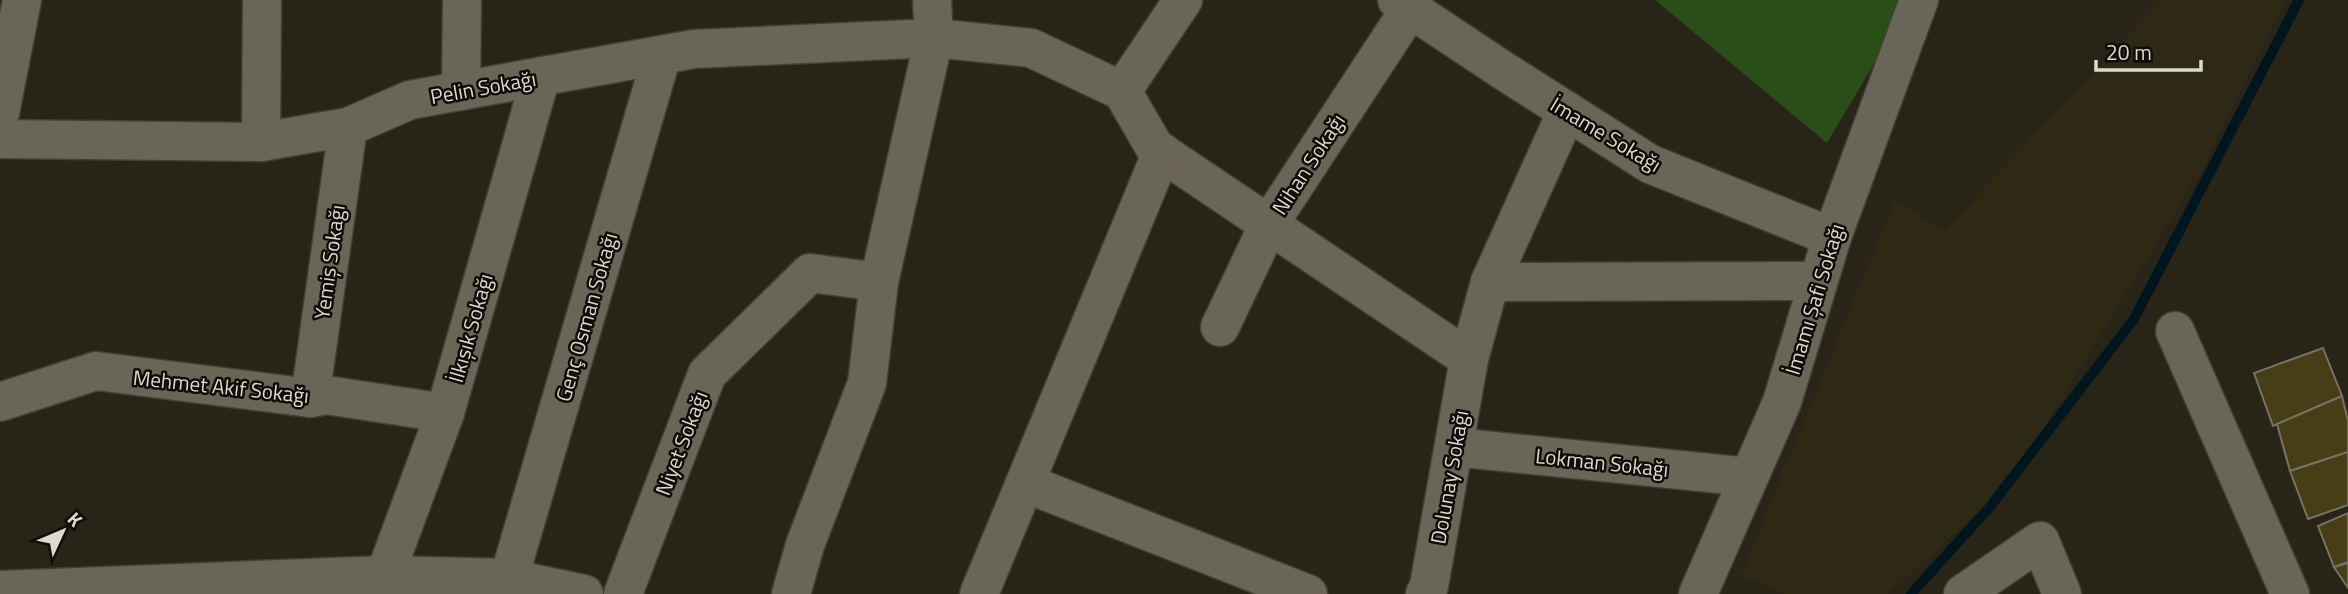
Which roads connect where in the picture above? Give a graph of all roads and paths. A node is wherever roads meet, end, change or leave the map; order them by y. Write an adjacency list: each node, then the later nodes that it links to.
1 (22, 0): 14 (street)
2 (262, 0): 17 (street)
3 (462, 0): 11 (street)
4 (932, 0): 8 (street)
5 (1182, 0): 12 (street)
6 (1919, 0): 20 (street, İmamı Şafi Sokağı)
7 (1404, 4): 13 (street, İmame Sokağı); 19 (street, Nihan Sokağı)
8 (933, 38): 9 (street, Pelin Sokağı); 12 (street, Pelin Sokağı); 22 (street)
9 (662, 55): 10 (street, Pelin Sokağı); 34 (street, Genç Osman Sokağı)
10 (541, 76): 11 (street, Pelin Sokağı); 29 (street, İlkışık Sokağı)
11 (461, 90): 15 (street, Pelin Sokağı)
12 (1122, 90): 18 (street)
13 (1567, 111): 20 (street, İmame Sokağı); 23 (street)
14 (0, 113)
15 (348, 127): 17 (street, Pelin Sokağı); 27 (street, Yemiş Sokağı)
16 (0, 139): 17 (street, Pelin Sokağı)
17 (261, 142)
18 (1161, 152): 19 (street); 32 (street)
19 (1269, 224): 24 (street, Nihan Sokağı); 26 (street)
20 (1832, 237): 21 (street, İmamı Şafi Sokağı)
21 (1818, 281): 23 (street); 31 (street, İmamı Şafi Sokağı)
22 (879, 282): 37 (street, Niyet Sokağı); 38 (street)
23 (1490, 282): 26 (street, Dolunay Sokağı)
24 (1220, 327)
25 (2175, 331): 45 (street)
26 (1469, 359): 30 (street, Dolunay Sokağı)
27 (310, 398): 28 (street, Mehmet Akif Sokağı); 29 (street, Mehmet Akif Sokağı)
28 (0, 401)
29 (445, 413): 33 (street, İlkışık Sokağı)
30 (1454, 447): 31 (street, Lokman Sokağı); 41 (street, Dolunay Sokağı)
31 (1749, 477): 42 (street, İmamı Şafi Sokağı)
32 (1025, 483): 39 (street); 40 (street)
33 (385, 575): 34 (street); 35 (street)
34 (509, 578): 36 (street)
35 (0, 590)
36 (584, 594)
37 (624, 594)
38 (791, 594)
39 (979, 594)
40 (1308, 594)
41 (1425, 594)
42 (1698, 594)
43 (1963, 594): 44 (street)
44 (2062, 594)
45 (2290, 594)

